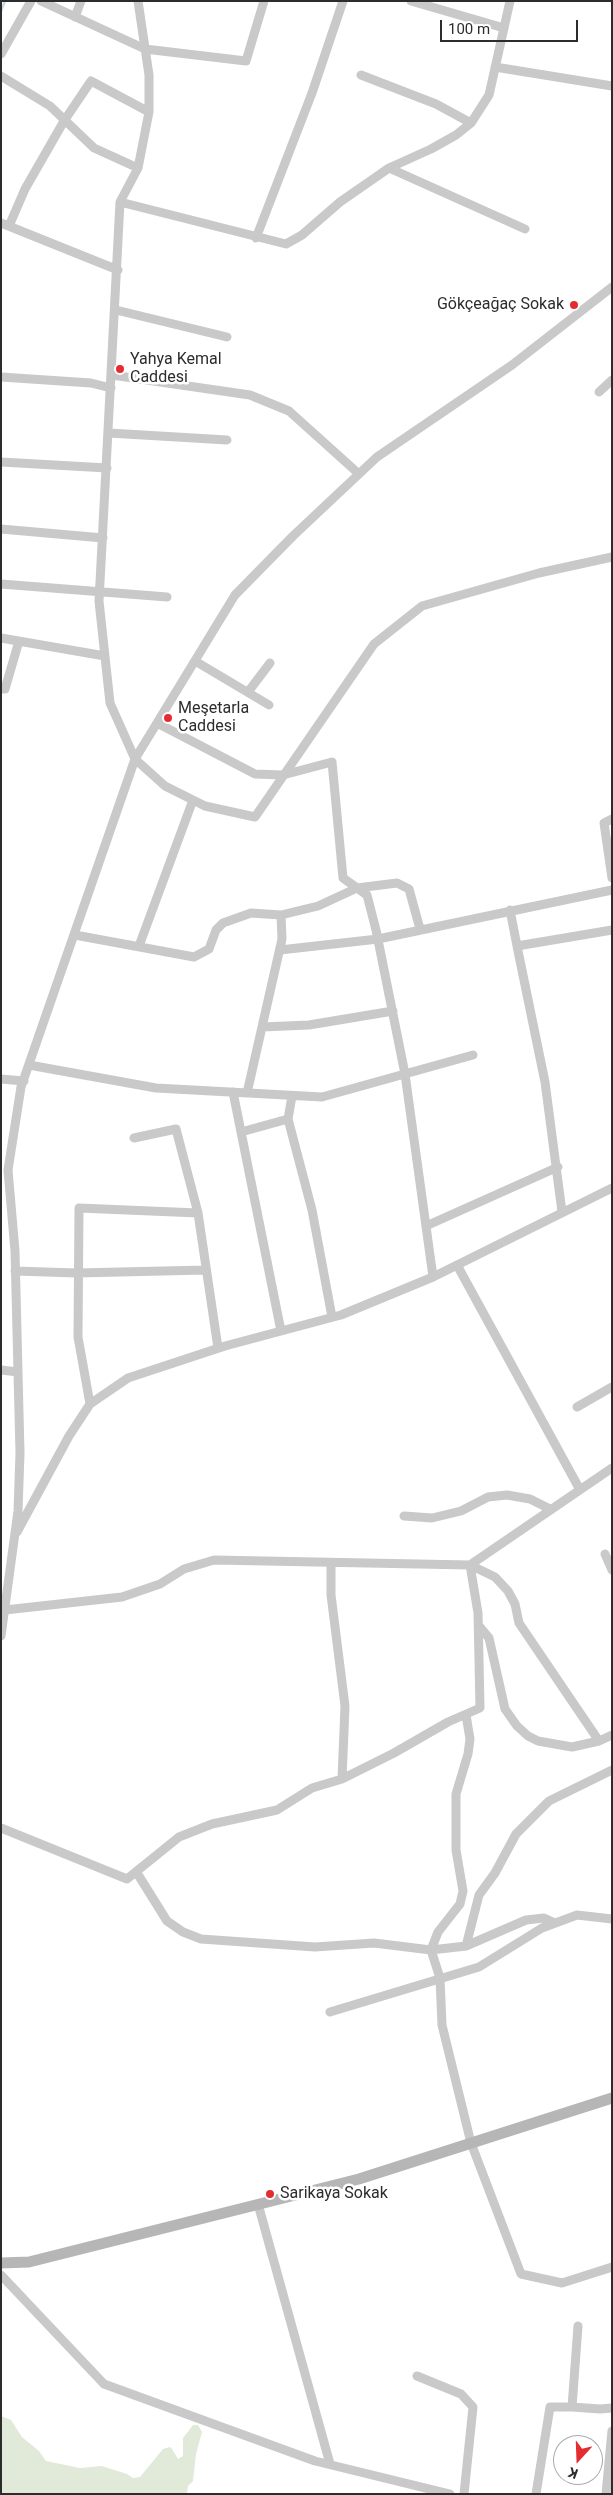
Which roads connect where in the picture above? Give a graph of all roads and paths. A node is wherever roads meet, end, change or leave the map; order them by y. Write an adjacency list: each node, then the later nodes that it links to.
1 (31, 1): 13 (street)
2 (41, 1): 10 (street)
3 (81, 1): 10 (street)
4 (138, 1): 12 (street)
5 (264, 1): 12 (street)
6 (343, 1): 26 (street)
7 (411, 1): 9 (street)
8 (510, 1): 11 (street)
9 (440, 5): 11 (street)
10 (76, 17): 12 (street)
11 (504, 28): 14 (street)
12 (146, 49): 18 (street)
13 (1, 54)
14 (495, 67): 17 (street); 20 (street)
15 (361, 75): 20 (street)
16 (1, 76): 19 (street)
17 (612, 86)
18 (149, 112): 19 (street); 21 (street)
19 (64, 120): 21 (street); 24 (street)
20 (471, 123): 22 (street)
21 (138, 168): 23 (street)
22 (389, 168): 25 (street); 26 (street)
23 (120, 202): 26 (street); 27 (street)
24 (5, 225): 27 (street)
25 (525, 229)
26 (256, 238)
27 (118, 270): 30 (street)
28 (612, 287): 29 (street)
29 (608, 297): 41 (street)
30 (116, 310): 31 (street); 32 (street)
31 (227, 337)
32 (112, 375): 35 (street); 41 (street)
33 (1, 377): 35 (street)
34 (612, 380): 36 (street)
35 (112, 388): 37 (street)
36 (599, 392)
37 (109, 433): 38 (street); 40 (street)
38 (227, 440)
39 (1, 462): 40 (street)
40 (107, 468): 43 (street)
41 (359, 474): 51 (street)
42 (1, 529): 43 (street)
43 (103, 538): 46 (street)
44 (612, 557): 58 (street)
45 (1, 584): 46 (street)
46 (100, 592): 47 (street); 50 (street)
47 (167, 597)
48 (1, 638): 49 (street)
49 (19, 641): 50 (street); 53 (street)
50 (105, 656): 57 (street)
51 (195, 661): 54 (street); 56 (street)
52 (270, 663): 54 (street)
53 (1, 689)
54 (248, 692): 55 (street)
55 (269, 705)
56 (157, 724): 57 (street); 58 (street)
57 (135, 759): 59 (street); 68 (street)
58 (283, 775): 59 (street); 62 (street)
59 (193, 800): 70 (street)
60 (612, 819): 61 (street)
61 (612, 878)
62 (357, 888): 65 (street); 66 (street); 69 (street)
63 (612, 890): 64 (street)
64 (510, 910): 66 (street); 71 (street)
65 (281, 915): 70 (street); 72 (street)
66 (420, 930): 69 (street)
67 (612, 930): 71 (street)
68 (75, 935): 70 (street); 76 (street)
69 (378, 939): 72 (street); 73 (street)
70 (139, 946)
71 (517, 946): 86 (street)
72 (280, 950): 74 (street)
73 (393, 1011): 74 (street); 77 (street)
74 (262, 1027): 81 (street)
75 (473, 1055): 77 (street)
76 (29, 1065): 79 (street); 80 (street)
77 (405, 1074): 82 (street); 90 (street)
78 (1, 1079): 79 (street)
79 (24, 1081): 92 (street)
80 (233, 1092): 81 (street); 84 (street)
81 (247, 1093): 82 (street)
82 (292, 1096): 83 (street)
83 (288, 1119): 84 (street); 96 (street)
84 (241, 1132): 97 (street)
85 (134, 1138): 89 (street)
86 (558, 1167): 88 (street); 90 (street)
87 (612, 1188): 88 (street)
88 (562, 1212): 91 (street)
89 (198, 1213): 93 (street); 94 (street)
90 (426, 1226): 95 (street)
91 (457, 1265): 95 (street); 105 (street)
92 (15, 1270): 94 (street); 100 (street)
93 (206, 1270): 94 (street); 98 (street)
94 (77, 1273): 102 (street)
95 (433, 1277): 96 (street)
96 (332, 1317): 97 (street)
97 (281, 1331): 98 (street)
98 (218, 1348): 102 (street)
99 (1, 1370): 100 (street)
100 (18, 1372): 108 (street)
101 (612, 1387): 103 (street)
102 (90, 1404): 108 (street)
103 (577, 1407)
104 (612, 1468): 105 (street)
105 (579, 1488): 106 (street)
106 (550, 1508): 107 (street); 111 (street)
107 (404, 1516)
108 (14, 1538): 113 (street)
109 (605, 1554): 112 (street)
110 (331, 1564): 111 (street); 113 (street); 120 (street)
111 (470, 1565): 114 (street); 118 (street)
112 (612, 1570)
113 (4, 1610): 115 (street)
114 (479, 1626): 116 (street); 118 (street)
115 (1, 1636)
116 (466, 1715): 120 (street); 126 (street)
117 (612, 1735): 118 (street)
118 (599, 1741)
119 (612, 1770): 125 (street)
120 (342, 1779): 122 (street)
121 (1, 1828): 122 (street)
122 (137, 1873): 126 (street)
123 (612, 1919): 124 (street)
124 (555, 1923): 125 (street); 127 (street)
125 (466, 1946): 126 (street)
126 (431, 1950): 127 (street)
127 (440, 1978): 128 (street); 130 (street)
128 (330, 2012)
129 (612, 2098): 130 (street)
130 (471, 2143): 131 (street); 133 (street)
131 (258, 2204): 132 (street); 140 (street)
132 (1, 2263)
133 (612, 2267)
134 (1, 2275): 140 (street)
135 (578, 2326): 137 (street)
136 (417, 2376): 142 (street)
137 (572, 2407): 138 (street); 143 (street)
138 (612, 2408)
139 (612, 2431): 144 (street)
140 (330, 2464): 141 (street)
141 (450, 2494)
142 (464, 2494)
143 (536, 2494)
144 (606, 2494)

